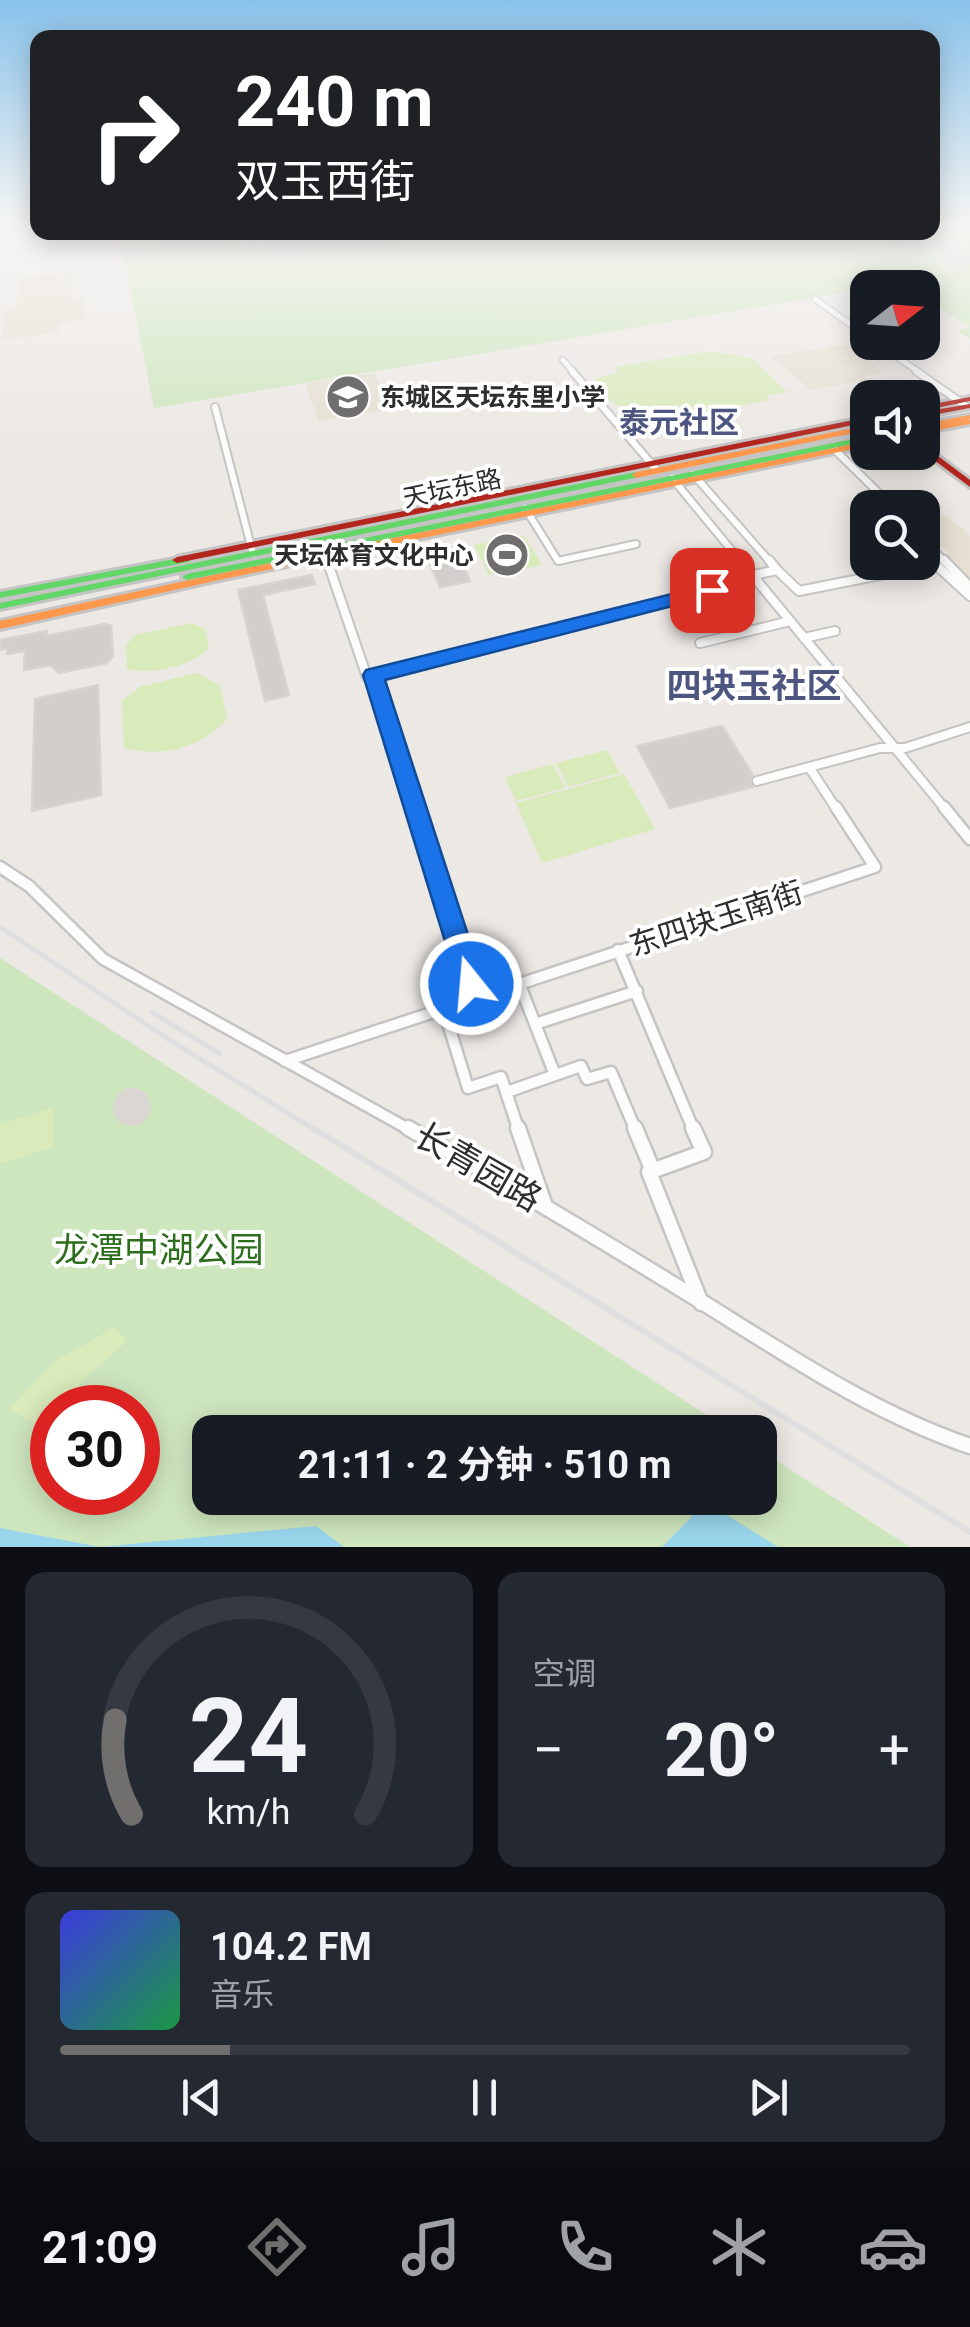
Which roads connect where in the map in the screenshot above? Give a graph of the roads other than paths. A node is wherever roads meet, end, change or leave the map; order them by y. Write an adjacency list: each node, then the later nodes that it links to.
1 (815, 300): 2 (street)
2 (850, 324)
3 (563, 360): 14 (street)
4 (900, 360): 6 (street)
5 (214, 407): 22 (street)
6 (967, 409): 7 (main road); 8 (main road)
7 (940, 411)
8 (940, 423)
9 (850, 427): 14 (main road, 天坛东路)
10 (850, 445): 11 (main road, 天坛东路)
11 (833, 448): 15 (main road, 天坛东路); 19 (street)
12 (940, 448): 16 (main road)
13 (940, 460): 18 (main road)
14 (653, 466): 22 (main road, 天坛东路)
15 (694, 476): 17 (main road, 天坛东路); 26 (street)
16 (970, 476)
17 (673, 480): 20 (main road, 天坛东路); 28 (street)
18 (970, 484)
19 (876, 490)
20 (526, 509): 21 (street); 23 (main road, 天坛东路)
21 (636, 544)
22 (251, 549): 31 (main road); 34 (main road, 天坛东路)
23 (324, 552): 25 (main road, 天坛东路); 27 (main road); 42 (street)
24 (940, 556): 29 (street)
25 (269, 560): 27 (main road); 34 (main road, 天坛东路)
26 (777, 570): 28 (street); 32 (street)
27 (220, 577): 38 (main road)
28 (756, 577): 30 (street); 37 (street)
29 (970, 586)
30 (712, 590): 33 (street); 42 (street)
31 (0, 595)
32 (970, 596)
33 (720, 599)
34 (47, 601): 35 (main road); 36 (main road)
35 (0, 606)
36 (0, 615)
37 (790, 621): 40 (street); 41 (street)
38 (0, 626)
39 (835, 630): 40 (street)
40 (804, 638): 44 (street)
41 (700, 643)
42 (370, 676): 52 (street)
43 (970, 727): 44 (street)
44 (895, 750): 45 (street); 47 (street)
45 (809, 767): 46 (street); 49 (street, 东四块玉南街)
46 (757, 781)
47 (970, 840)
48 (0, 867): 55 (street, 长青园路)
49 (618, 950): 50 (street, 东四块玉南街); 51 (street)
50 (519, 982): 52 (street, 东四块玉南街); 54 (street)
51 (637, 990): 54 (street); 58 (street)
52 (475, 997): 53 (street, 东四块玉南街)
53 (443, 1007): 55 (street, 东四块玉南街); 57 (street)
54 (535, 1024): 56 (street)
55 (285, 1060): 59 (street, 长青园路)
56 (555, 1075): 57 (street); 58 (street)
57 (506, 1092): 59 (street)
58 (653, 1171): 60 (street)
59 (545, 1206): 60 (street, 长青园路)
60 (701, 1303): 61 (street, 长青园路)
61 (970, 1446)

